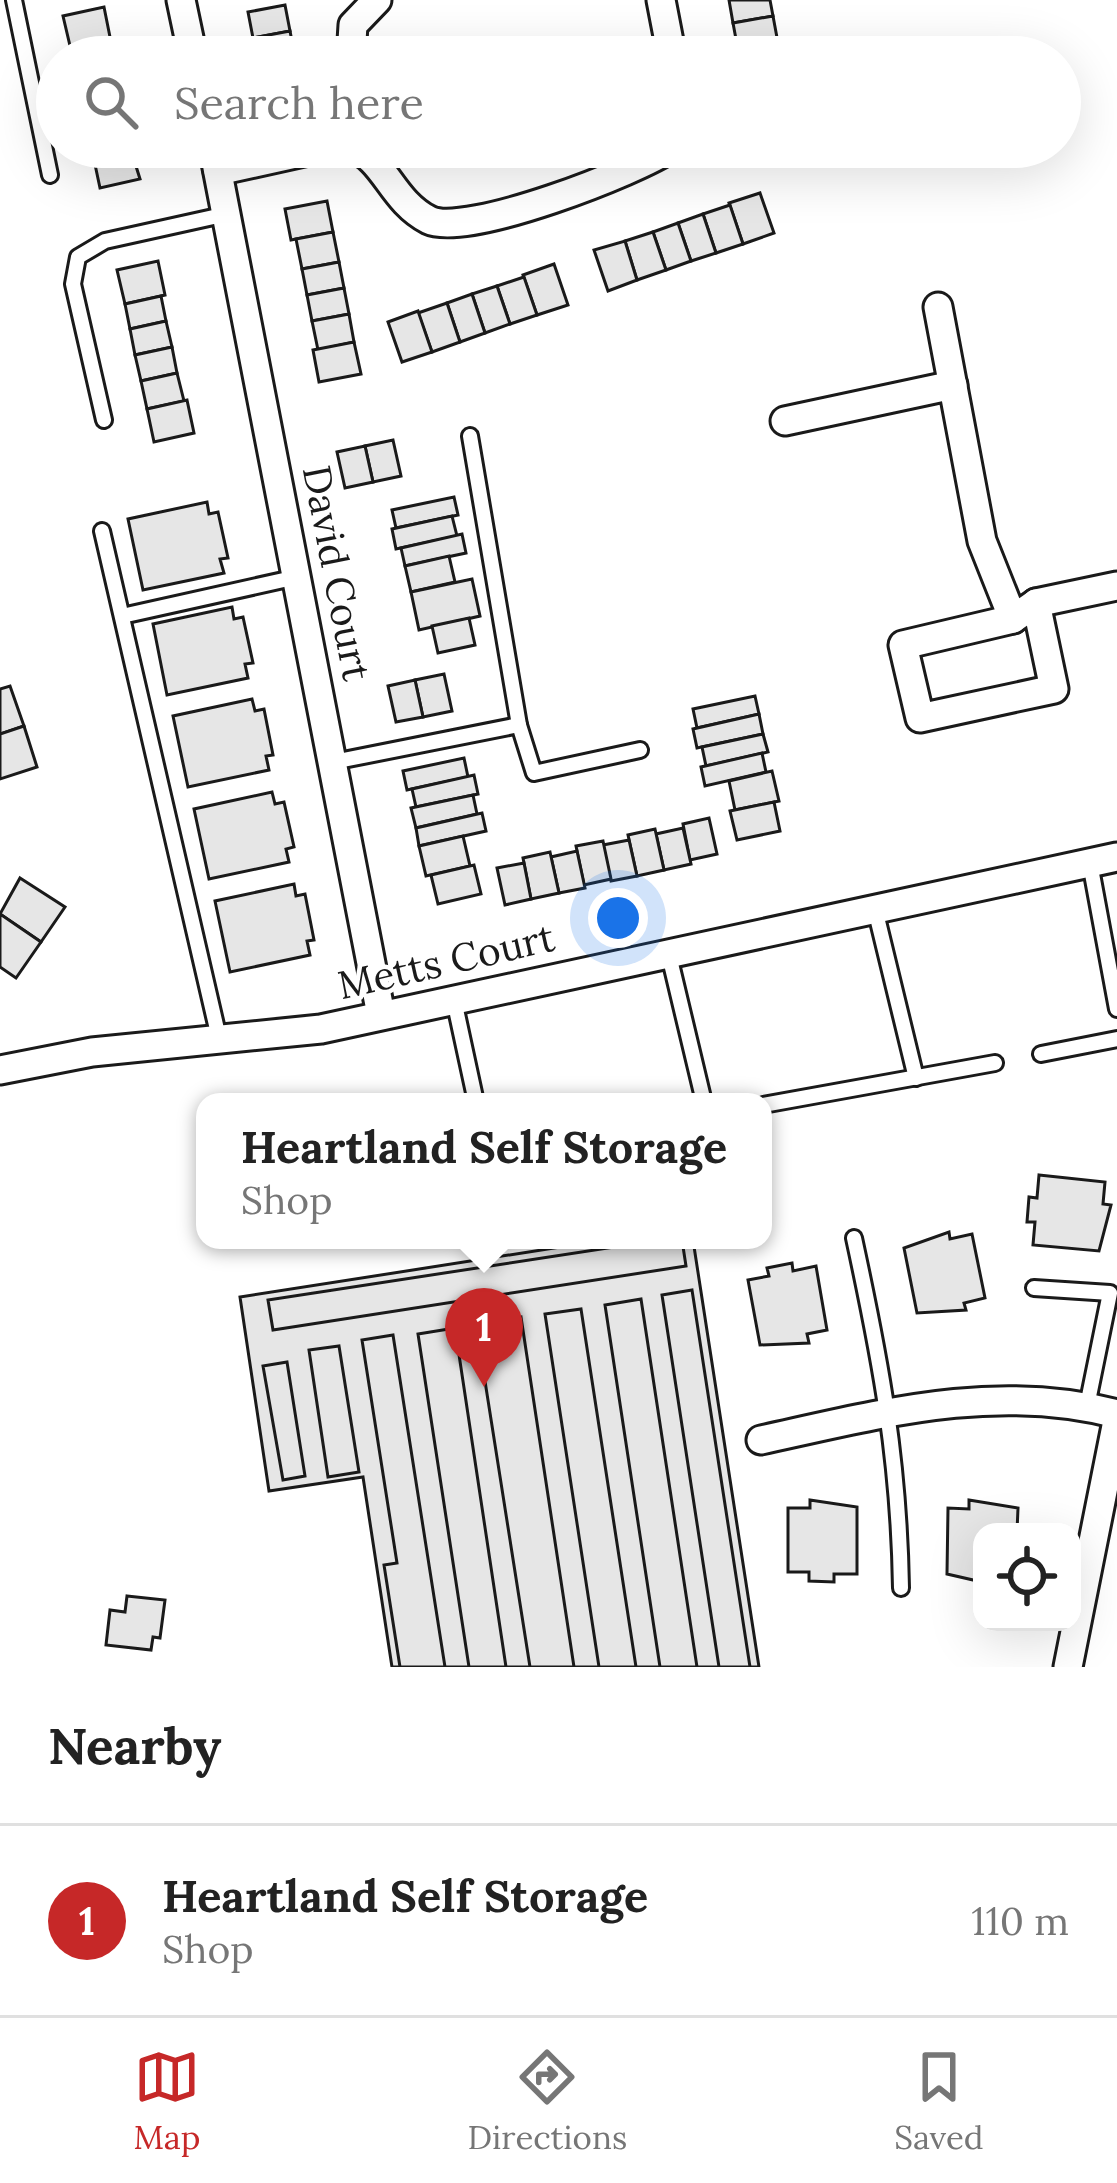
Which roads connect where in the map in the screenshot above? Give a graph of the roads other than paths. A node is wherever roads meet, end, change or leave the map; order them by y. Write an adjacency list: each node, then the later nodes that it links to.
1 (14, 0): 8 (lane)
2 (181, 0): 5 (street)
3 (377, 0): 6 (street)
4 (661, 0): 7 (street)
5 (189, 36)
6 (352, 36)
7 (668, 36)
8 (36, 108)
9 (48, 168): 13 (lane)
10 (217, 168): 14 (street, David Court)
11 (379, 168): 12 (street)
12 (621, 168)
13 (50, 176)
14 (227, 214): 17 (lane); 21 (street, David Court)
15 (938, 307): 16 (street)
16 (953, 385): 18 (street); 23 (street)
17 (104, 420)
18 (785, 421)
19 (470, 436): 25 (lane)
20 (102, 531): 24 (lane)
21 (296, 577): 24 (lane); 27 (street, David Court)
22 (1117, 586): 23 (street)
23 (1024, 611): 23 (street)
24 (122, 616): 34 (lane)
25 (519, 725): 26 (lane); 27 (lane)
26 (640, 750)
27 (334, 762): 33 (street, David Court)
28 (1103, 860): 29 (street, Metts Court); 32 (lane)
29 (875, 909): 30 (street, Metts Court); 39 (lane)
30 (668, 952): 31 (street, Metts Court); 41 (lane)
31 (454, 1000): 33 (street, Metts Court); 40 (lane)
32 (1117, 1009)
33 (381, 1015): 34 (street, Metts Court)
34 (219, 1038): 38 (street, Metts Court)
35 (1117, 1039): 36 (lane)
36 (1041, 1054)
37 (995, 1063): 39 (lane)
38 (0, 1070)
39 (916, 1078): 42 (lane)
40 (474, 1093)
41 (702, 1093)
42 (772, 1103)
43 (854, 1238): 47 (lane)
44 (1034, 1288): 45 (lane)
45 (1114, 1293): 46 (lane)
46 (1087, 1406): 47 (street); 48 (street)
47 (891, 1411): 49 (street); 50 (lane)
48 (1117, 1418): 51 (street)
49 (761, 1439)
50 (902, 1588)
51 (1068, 1667)

